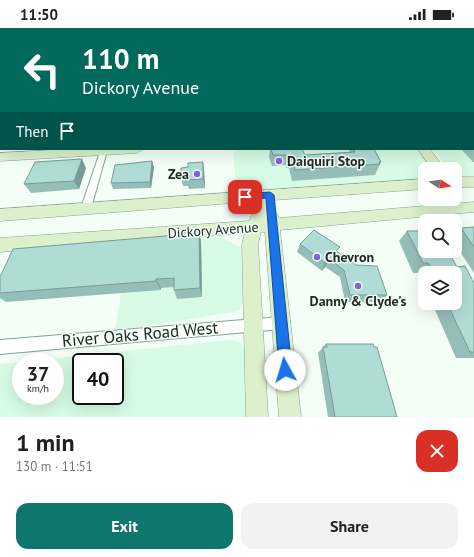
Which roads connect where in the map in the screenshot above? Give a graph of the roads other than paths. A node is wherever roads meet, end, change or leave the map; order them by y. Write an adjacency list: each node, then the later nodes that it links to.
1 (120, 150): 3 (main road)
2 (425, 150): 5 (main road)
3 (103, 151): 4 (main road); 13 (street)
4 (0, 157)
5 (434, 162)
6 (462, 182): 7 (main road)
7 (474, 182)
8 (418, 184): 9 (main road)
9 (270, 195): 13 (main road); 15 (main road)
10 (431, 206): 15 (main road, Dickory Avenue)
11 (462, 206): 12 (main road, Dickory Avenue)
12 (474, 207)
13 (86, 208): 14 (main road)
14 (0, 215)
15 (263, 226): 16 (main road, Dickory Avenue); 17 (main road); 18 (main road)
16 (0, 245)
17 (281, 323): 18 (street, River Oaks Road West); 21 (main road)
18 (254, 324): 19 (street, River Oaks Road West); 20 (main road)
19 (0, 347)
20 (257, 417)
21 (290, 417)

